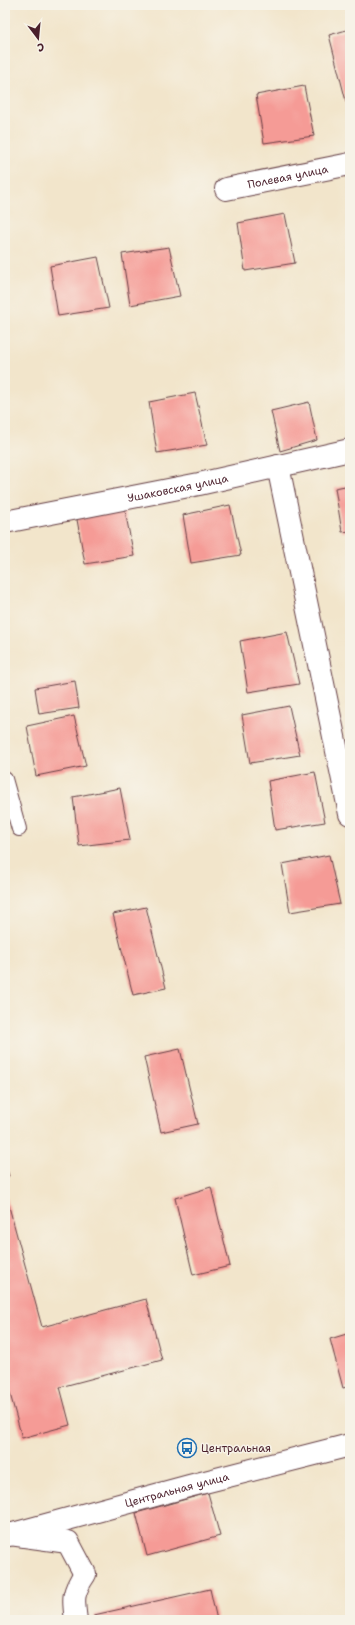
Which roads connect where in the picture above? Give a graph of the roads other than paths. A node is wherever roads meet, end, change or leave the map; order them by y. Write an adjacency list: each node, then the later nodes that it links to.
1 (350, 164): 2 (street, Полевая улица)
2 (226, 189)
3 (350, 450): 4 (street, Ушаковская улица)
4 (278, 466): 5 (street, Ушаковская улица); 7 (street)
5 (5, 522)
6 (5, 779): 8 (lane)
7 (350, 814)
8 (19, 829)
9 (350, 1446): 10 (street, Центральная улица)
10 (7, 1533): 11 (street)
11 (76, 1620)

